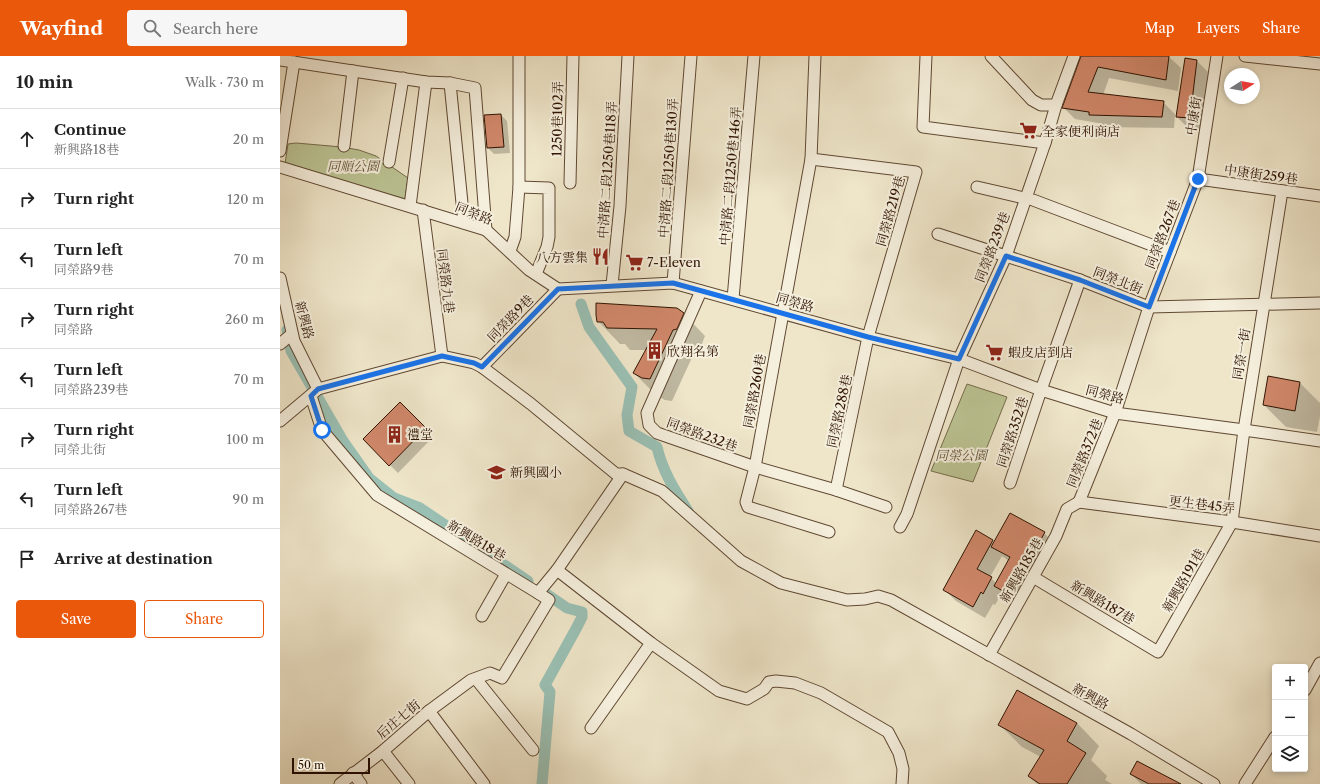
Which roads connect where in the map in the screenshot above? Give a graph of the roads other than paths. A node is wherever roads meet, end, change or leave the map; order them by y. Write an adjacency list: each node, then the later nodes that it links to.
1 (519, 56): 28 (street)
2 (573, 56): 27 (street, 1250巷102弄)
3 (628, 56): 45 (street, 中清路二段1250巷118弄)
4 (691, 56): 44 (street, 中清路二段1250巷130弄)
5 (754, 56): 48 (street, 中清路二段1250巷146弄)
6 (816, 56): 23 (street, 同榮路260巷)
7 (926, 56): 20 (street)
8 (991, 56): 19 (street)
9 (1074, 56): 19 (street)
10 (1217, 56): 26 (street, 中康街)
11 (1245, 56): 14 (street)
12 (280, 60): 13 (street)
13 (294, 62): 15 (street); 22 (street)
14 (1320, 64)
15 (353, 71): 16 (street); 21 (street)
16 (403, 78): 17 (street); 24 (street)
17 (426, 82): 18 (street); 33 (street)
18 (450, 83): 35 (street); 36 (street)
19 (1056, 105): 20 (street, 同榮路239巷)
20 (1044, 142): 32 (street, 同榮路239巷)
21 (344, 146)
22 (280, 151)
23 (811, 159): 53 (street, 同榮路260巷); 55 (street, 同榮路219巷)
24 (389, 162)
25 (280, 167): 33 (street, 同榮路)
26 (1198, 179): 30 (street, 中康街259巷); 39 (street, 同榮路267巷)
27 (570, 183)
28 (518, 187): 38 (street); 41 (street)
29 (977, 187): 32 (street)
30 (1282, 191): 31 (street, 中康街259巷); 51 (street, 同榮一街)
31 (1320, 196)
32 (1026, 198): 39 (street); 40 (street, 同榮路239巷)
33 (410, 206): 34 (street, 同榮路)
34 (423, 210): 35 (street, 同榮路); 57 (street, 同榮路九巷)
35 (464, 223): 36 (street, 同榮路)
36 (486, 230): 38 (street, 同榮路)
37 (938, 234): 40 (street, 同榮北街)
38 (510, 251): 41 (street, 同榮路)
39 (1170, 252): 52 (street, 同榮路267巷)
40 (1006, 256): 43 (street, 同榮北街); 58 (street, 同榮路239巷)
41 (536, 274): 46 (street, 同榮路)
42 (280, 278): 49 (street, 新興路)
43 (1080, 280): 52 (street, 同榮北街); 60 (street, 同榮路352巷)
44 (673, 283): 45 (street, 同榮路); 47 (street, 同榮路)
45 (612, 286): 46 (street, 同榮路)
46 (558, 289): 59 (street, 同榮路9巷)
47 (701, 291): 48 (street, 同榮路); 66 (street, 同榮路232巷)
48 (733, 299): 53 (street, 同榮路)
49 (282, 300): 54 (street, 新興路)
50 (1320, 303): 51 (street, 同榮北街)
51 (1263, 304): 52 (street, 同榮北街); 64 (street, 同榮一街)
52 (1149, 307): 62 (street, 同榮路267巷)
53 (783, 313): 55 (street, 同榮路); 66 (street, 同榮路260巷)
54 (292, 334): 56 (street); 61 (street, 新興路)
55 (868, 337): 58 (street, 同榮路); 69 (street, 同榮路288巷)
56 (280, 344)
57 (442, 356): 59 (street, 新興路); 61 (street)
58 (959, 359): 60 (street, 同榮路); 73 (street, 同榮路239巷)
59 (482, 367): 67 (street, 新興路)
60 (1041, 390): 62 (street, 同榮路); 68 (street, 同榮路352巷)
61 (314, 392): 63 (street); 77 (street, 新興路18巷)
62 (1115, 413): 64 (street, 同榮路); 70 (street, 同榮路372巷)
63 (280, 421)
64 (1244, 430): 65 (street, 同榮路); 72 (street, 同榮一街)
65 (1320, 442)
66 (755, 467): 69 (street, 同榮路232巷); 74 (street, 同榮路260巷)
67 (623, 474): 76 (street); 83 (street, 新興路)
68 (1010, 483)
69 (836, 490): 71 (street, 同榮路232巷)
70 (1079, 502): 72 (street, 更生巷45弄); 78 (street, 新興路185巷)
71 (886, 507)
72 (1232, 522): 75 (street, 更生巷45弄); 82 (street, 新興路191巷)
73 (900, 527)
74 (829, 532)
75 (1320, 536)
76 (557, 570): 79 (street); 81 (street)
77 (506, 574): 79 (street, 新興路18巷); 80 (street)
78 (1033, 577): 82 (street, 新興路187巷); 83 (street, 新興路185巷)
79 (538, 594): 85 (street, 后庄七街)
80 (482, 616)
81 (651, 643): 89 (street); 98 (street)
82 (1158, 652)
83 (989, 655): 99 (street, 新興路)
84 (1320, 663): 86 (street)
85 (476, 679): 88 (street, 后庄七街); 91 (street)
86 (1316, 680): 87 (street)
87 (1308, 687)
88 (429, 711): 92 (street, 后庄七街); 97 (street)
89 (591, 728)
90 (1272, 742): 100 (street)
91 (533, 750)
92 (383, 751): 93 (street, 后庄七街); 96 (street)
93 (353, 774): 94 (street, 后庄七街); 95 (street)
94 (340, 784)
95 (362, 784)
96 (409, 784)
97 (484, 784)
98 (902, 784)
99 (1214, 784)
100 (1245, 784)

